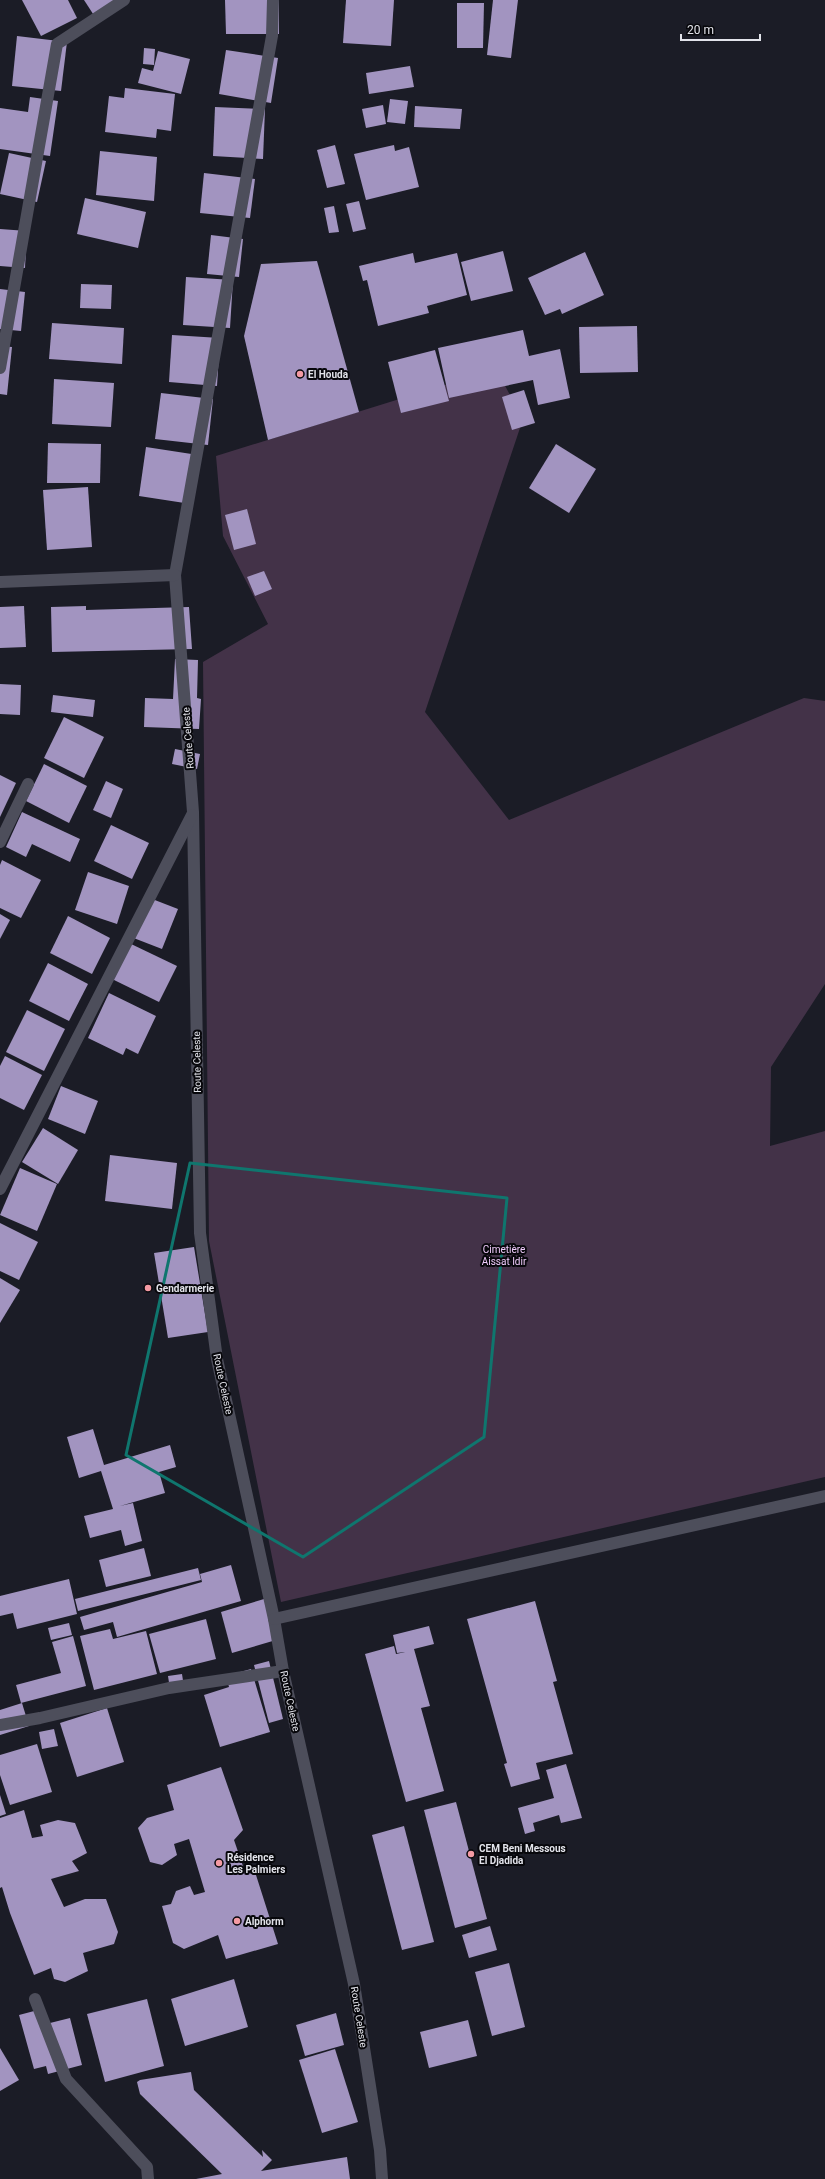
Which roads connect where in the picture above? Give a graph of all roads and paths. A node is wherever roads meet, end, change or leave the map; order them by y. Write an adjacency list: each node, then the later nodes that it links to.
1 (124, 0): 3 (street)
2 (272, 0): 4 (street, Route Celeste)
3 (0, 368)
4 (175, 575): 5 (street); 7 (street, Route Celeste)
5 (0, 582)
6 (28, 784): 8 (street)
7 (193, 812): 9 (street); 11 (street, Route Celeste)
8 (0, 842)
9 (0, 1189)
10 (825, 1496): 11 (street)
11 (274, 1619): 12 (street, Route Celeste)
12 (283, 1671): 13 (street); 16 (street, Route Celeste)
13 (0, 1725)
14 (35, 1999): 15 (street)
15 (148, 2179)
16 (382, 2179)

